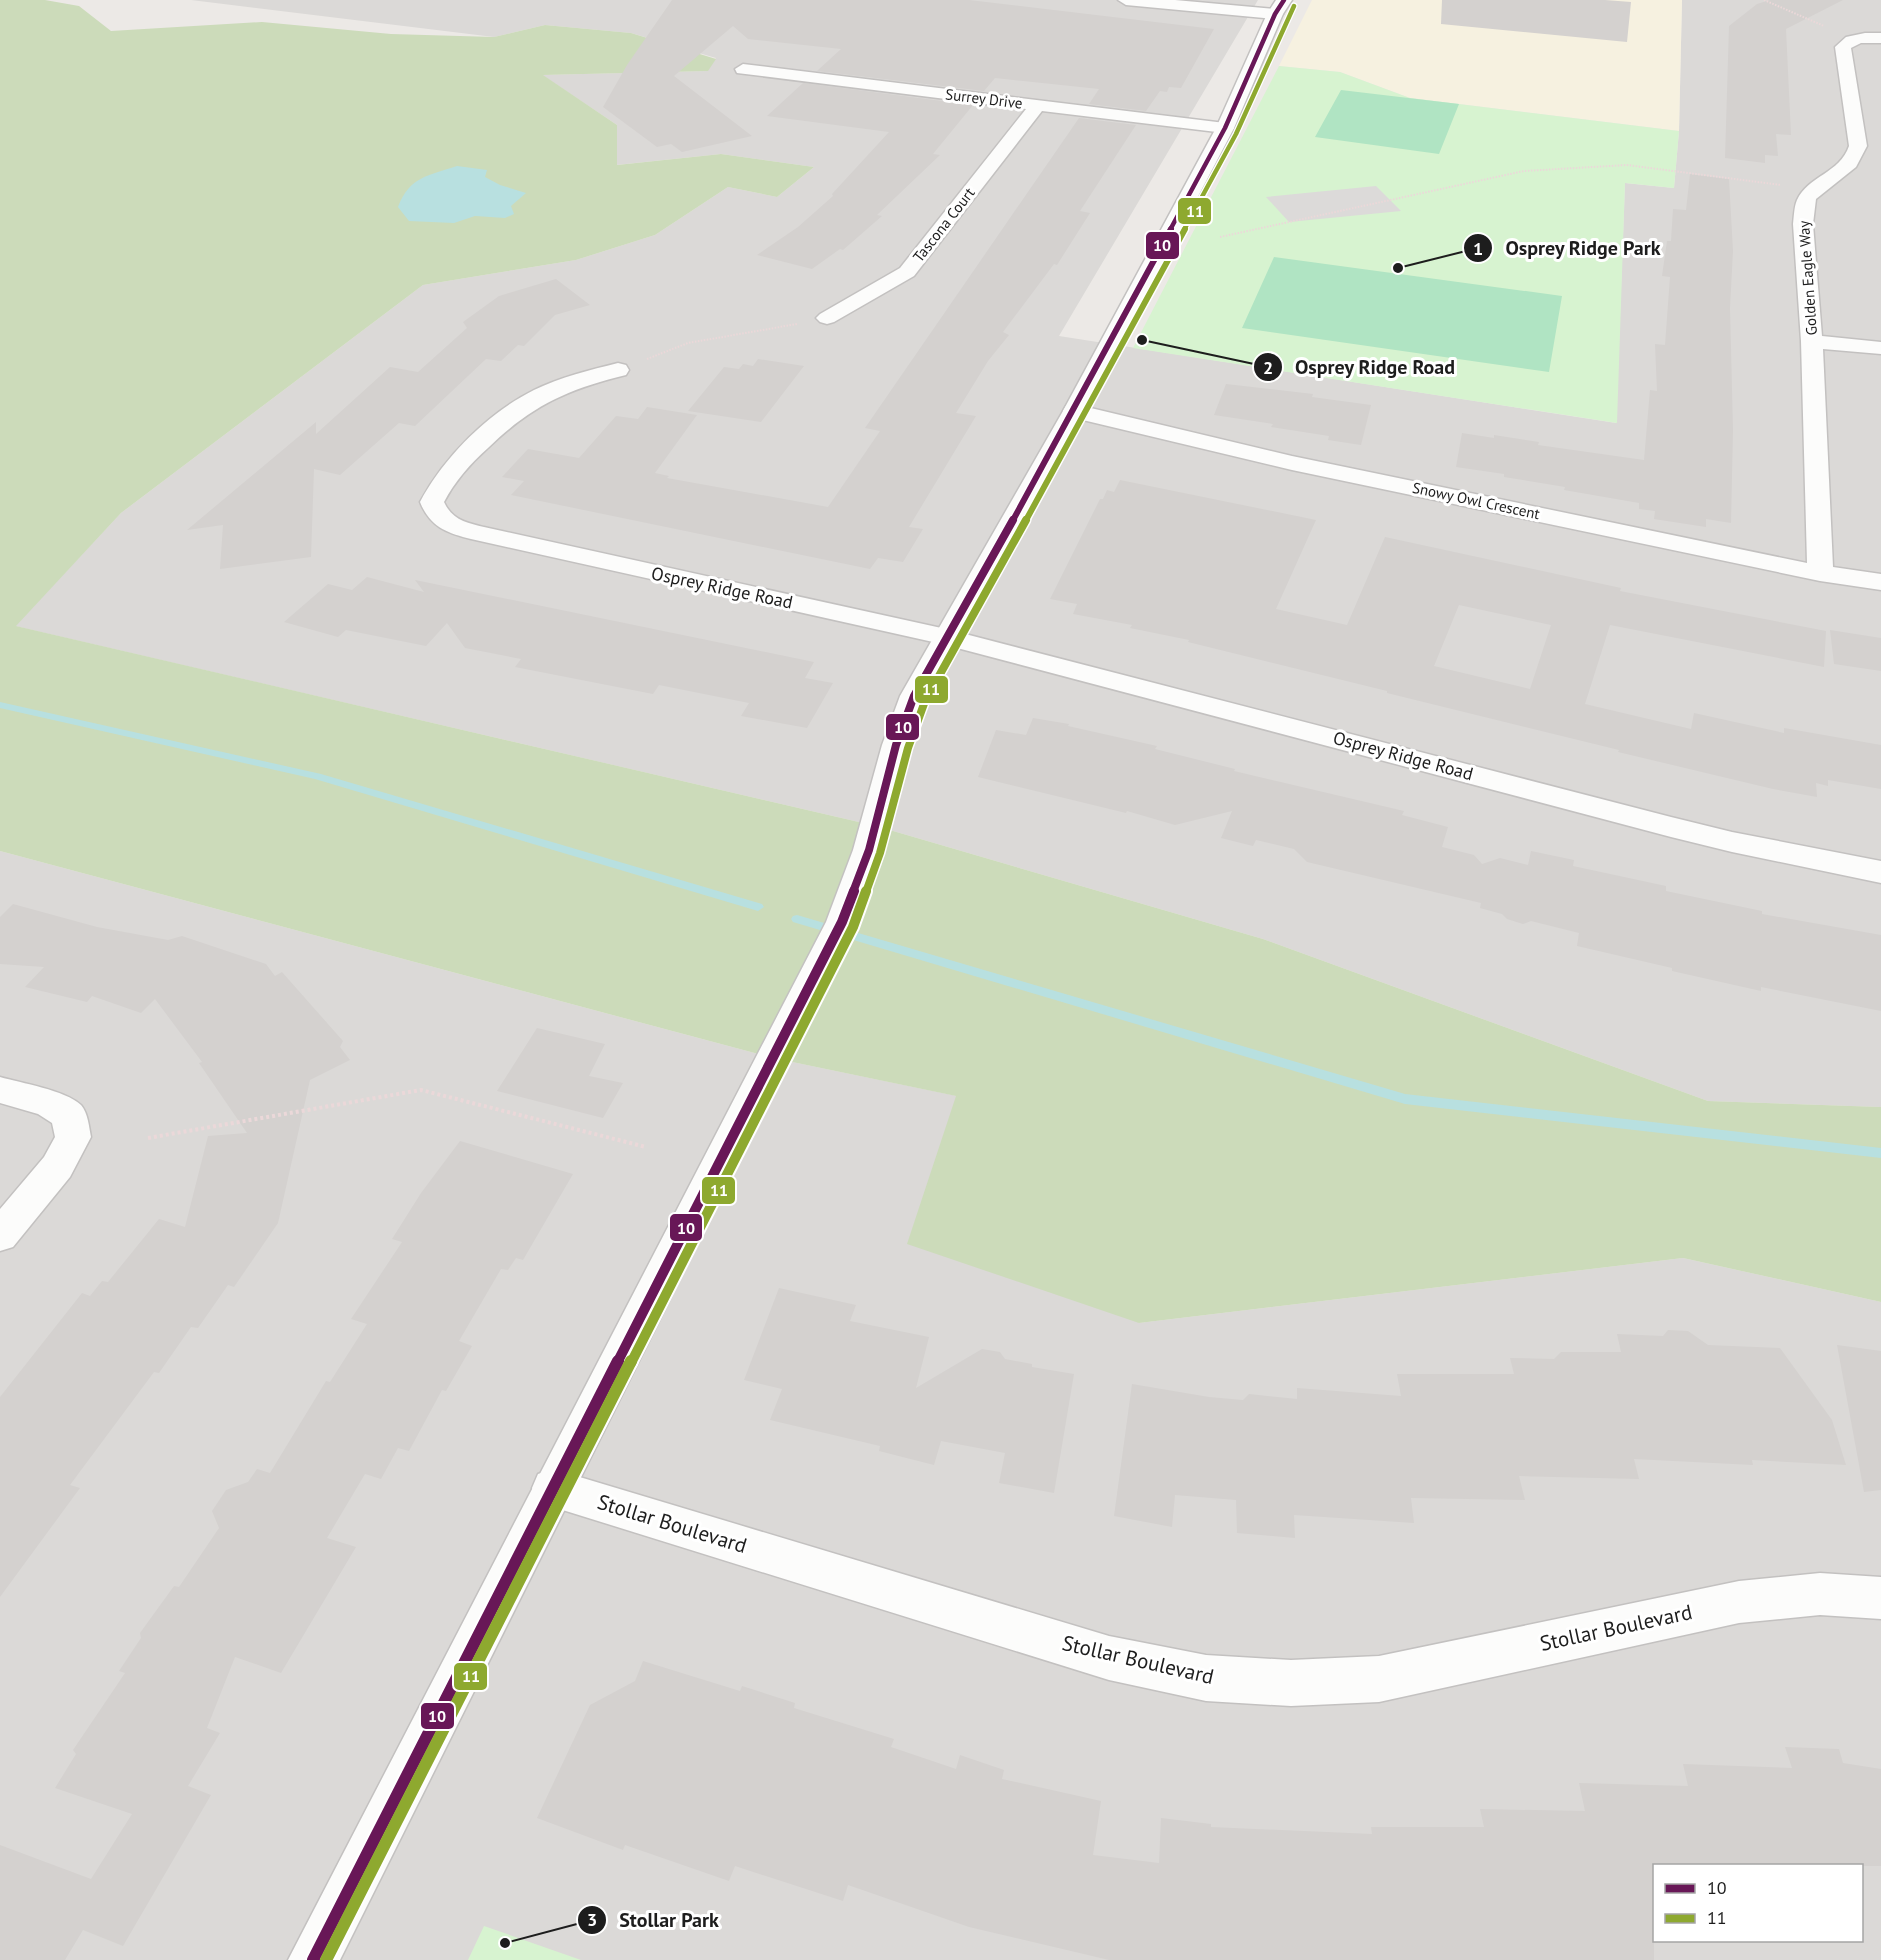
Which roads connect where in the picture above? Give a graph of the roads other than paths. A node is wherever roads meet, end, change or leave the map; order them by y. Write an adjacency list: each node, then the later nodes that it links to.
1 (1126, 0): 2 (street)
2 (1279, 7): 6 (street)
3 (1881, 38): 7 (street)
4 (743, 69): 5 (street, Surrey Drive)
5 (1038, 105): 6 (street, Surrey Drive); 9 (street, Tascona Court)
6 (1225, 128): 13 (street)
7 (1858, 146): 8 (street); 10 (street, Golden Eagle Way)
8 (1881, 149)
9 (826, 318)
10 (1812, 341): 11 (street); 14 (street, Golden Eagle Way)
11 (1881, 348)
12 (618, 370): 16 (street, Osprey Ridge Road)
13 (1074, 411): 14 (street, Snowy Owl Crescent); 16 (street)
14 (1820, 573): 15 (street, Snowy Owl Crescent)
15 (1881, 582)
16 (946, 637): 17 (street, Osprey Ridge Road); 20 (street)
17 (1881, 872)
18 (0, 1090): 19 (street)
19 (0, 1236)
20 (553, 1488): 21 (street, Stollar Boulevard); 22 (street)
21 (1881, 1598)
22 (313, 1960)

